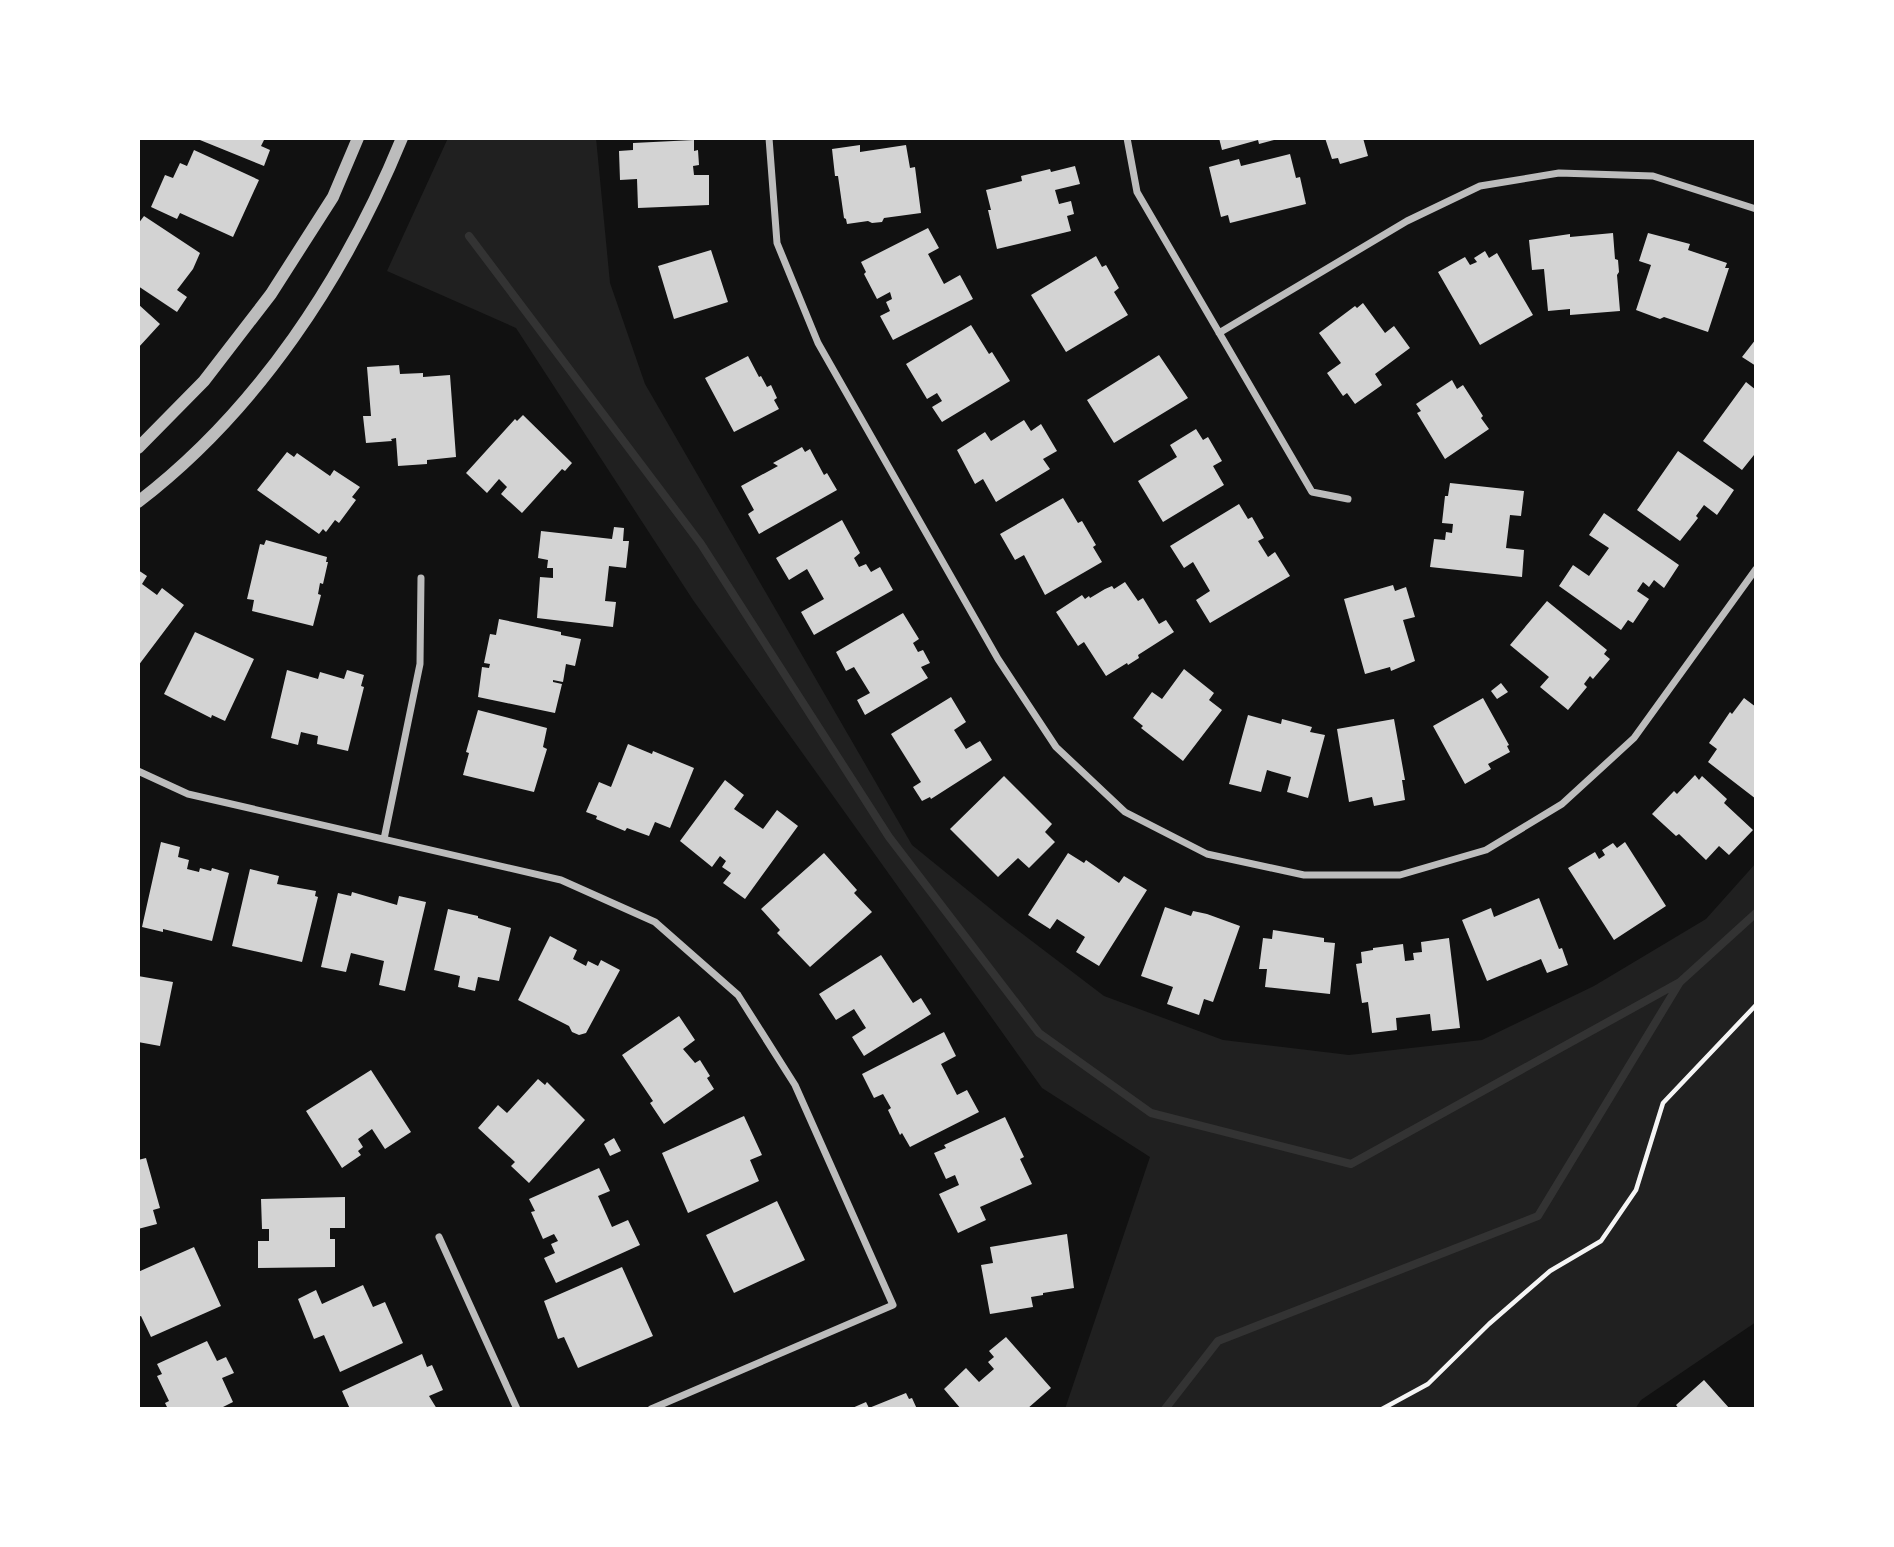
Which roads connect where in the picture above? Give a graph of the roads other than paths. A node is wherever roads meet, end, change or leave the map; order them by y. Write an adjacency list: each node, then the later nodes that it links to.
1 (358, 138): 7 (street)
2 (402, 138): 9 (street)
3 (769, 138): 10 (street)
4 (1127, 138): 6 (street)
5 (1756, 209): 6 (street)
6 (1219, 333): 8 (street)
7 (138, 448)
8 (1348, 499)
9 (138, 502)
10 (1756, 569)
11 (421, 578): 13 (street)
12 (139, 772): 13 (street)
13 (384, 839): 16 (street)
14 (439, 1237): 15 (street)
15 (517, 1409)
16 (651, 1409)

